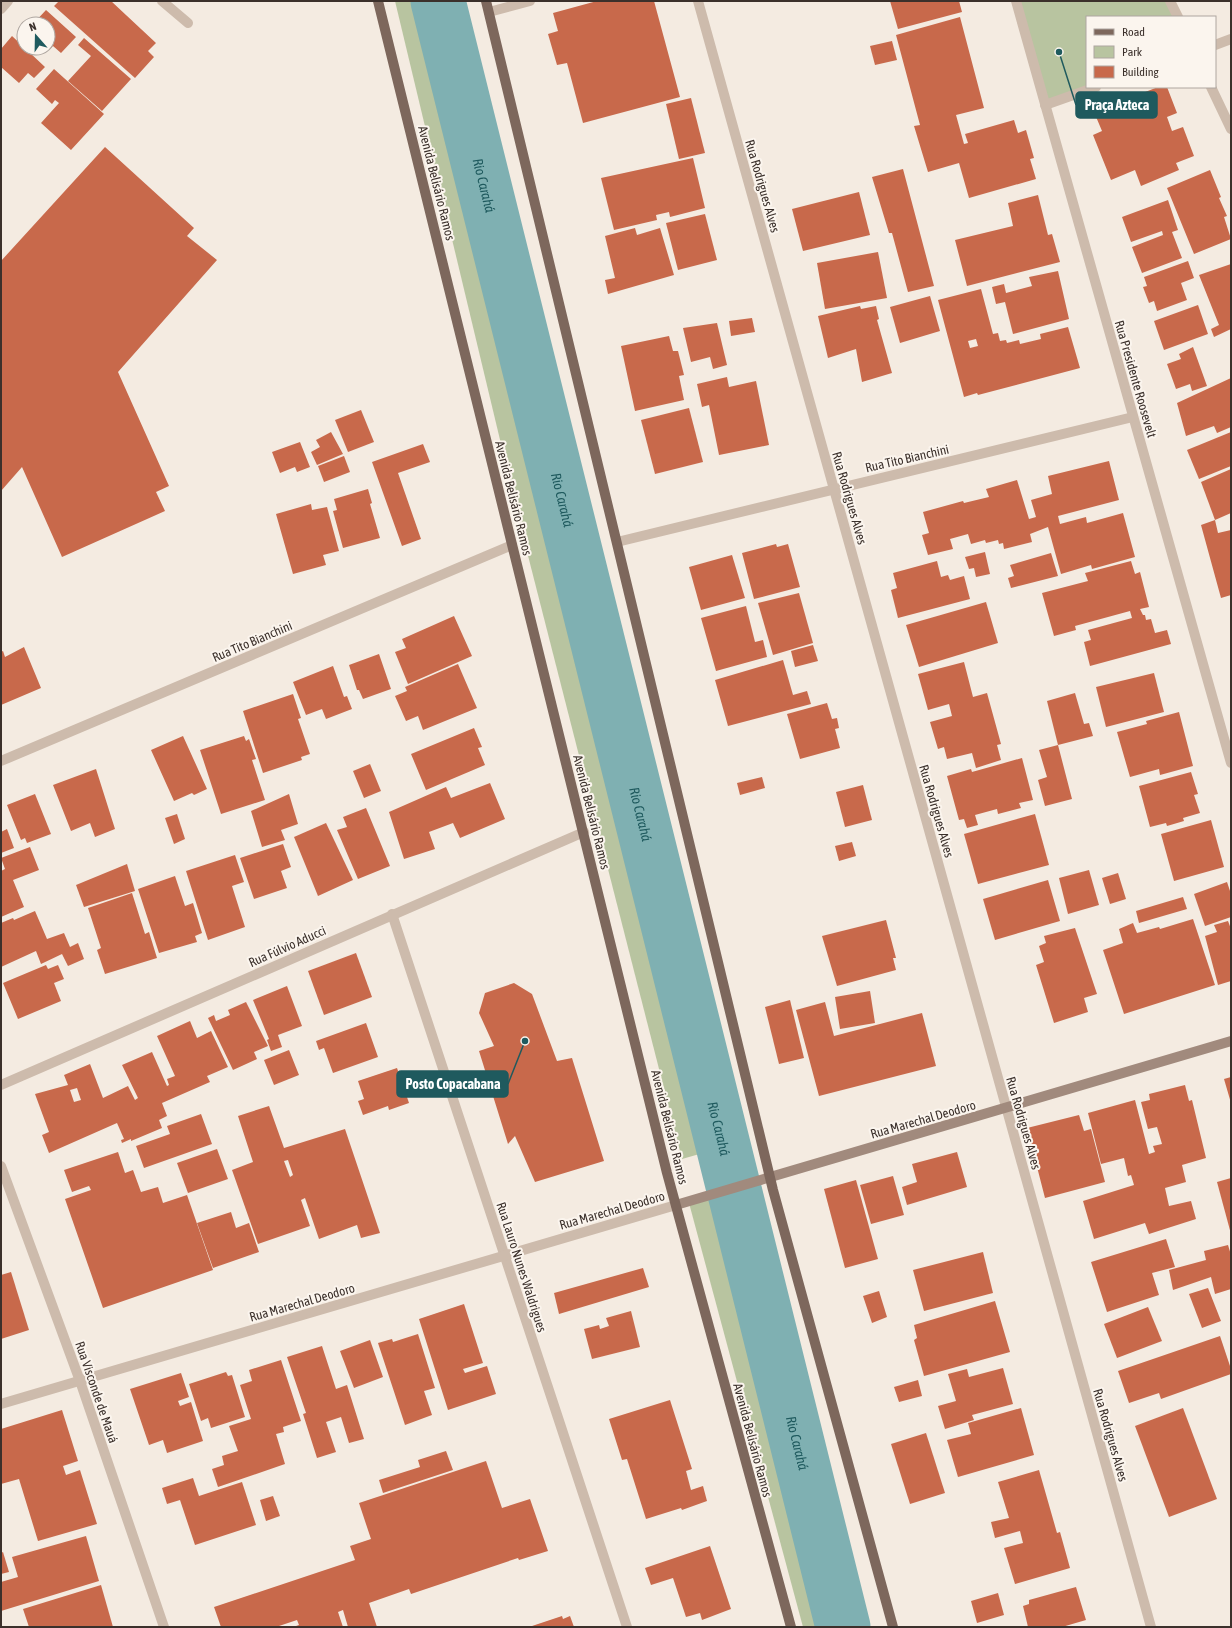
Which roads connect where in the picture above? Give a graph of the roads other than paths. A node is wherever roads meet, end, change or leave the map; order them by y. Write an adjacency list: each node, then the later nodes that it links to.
1 (8, 1): 9 (street)
2 (162, 1): 12 (street)
3 (378, 1): 22 (main road, Avenida Belisário Ramos)
4 (486, 1): 10 (main road)
5 (530, 1): 10 (street)
6 (698, 1): 20 (street, Rua Rodrigues Alves)
7 (1016, 1): 17 (street, Rua Presidente Roosevelt)
8 (1170, 1): 11 (street)
9 (1, 9)
10 (489, 12): 21 (main road)
11 (1178, 16)
12 (188, 23)
13 (1231, 39): 14 (street)
14 (1216, 45)
15 (1093, 88): 17 (street)
16 (1211, 88): 18 (street)
17 (1045, 105): 19 (street, Rua Presidente Roosevelt)
18 (1231, 129)
19 (1133, 417): 20 (street, Rua Tito Bianchini); 24 (street, Rua Presidente Roosevelt)
20 (834, 489): 21 (street, Rua Tito Bianchini); 29 (street, Rua Rodrigues Alves)
21 (617, 542): 31 (main road)
22 (512, 545): 23 (street, Rua Tito Bianchini); 25 (main road, Avenida Belisário Ramos)
23 (1, 761)
24 (1231, 763)
25 (584, 832): 26 (street, Rua Fúlvio Aducci); 32 (main road, Avenida Belisário Ramos)
26 (392, 914): 28 (street, Rua Fúlvio Aducci); 33 (street, Rua Lauro Nunes Waldrigues)
27 (1231, 1041): 29 (main road, Rua Marechal Deodoro)
28 (1, 1084)
29 (1007, 1108): 31 (main road, Rua Marechal Deodoro); 40 (street, Rua Rodrigues Alves)
30 (1, 1166): 34 (street, Rua Visconde de Mauá)
31 (770, 1177): 32 (main road, Rua Marechal Deodoro); 39 (main road)
32 (676, 1205): 33 (street, Rua Marechal Deodoro); 38 (main road, Avenida Belisário Ramos)
33 (504, 1256): 34 (street, Rua Marechal Deodoro); 37 (street, Rua Lauro Nunes Waldrigues)
34 (80, 1381): 35 (street, Rua Marechal Deodoro); 36 (street, Rua Visconde de Mauá)
35 (1, 1404)
36 (164, 1627)
37 (627, 1627)
38 (791, 1627)
39 (893, 1627)
40 (1152, 1627)

